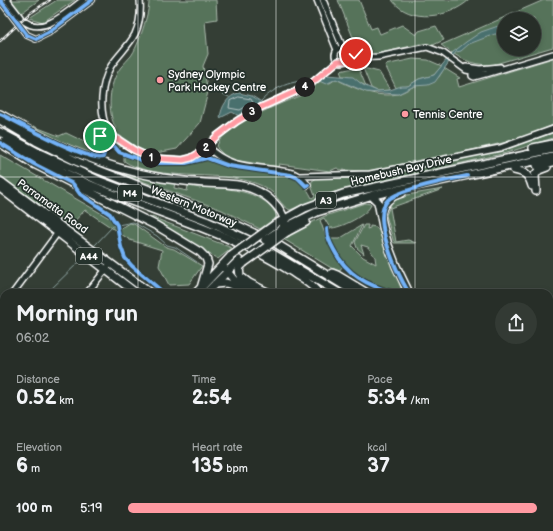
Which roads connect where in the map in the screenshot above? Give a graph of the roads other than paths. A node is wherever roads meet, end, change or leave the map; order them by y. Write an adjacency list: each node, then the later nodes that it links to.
1 (0, 0): 4 (street)
2 (7, 0): 3 (street)
3 (83, 0)
4 (92, 0)
5 (140, 0): 19 (street)
6 (316, 0): 9 (street)
7 (323, 0): 8 (street)
8 (338, 37): 9 (street); 10 (street)
9 (333, 39): 11 (street)
10 (345, 49): 11 (street); 13 (street); 15 (street)
11 (337, 50): 14 (street)
12 (553, 53): 16 (street); 16 (street)
13 (374, 58): 15 (street); 16 (street)
14 (338, 61): 15 (street); 27 (street)
15 (346, 61)
16 (472, 70)
17 (0, 114): 43 (highway)
18 (0, 120): 51 (highway, Western Motorway / M4)
19 (107, 129): 23 (street); 23 (street); 26 (street)
20 (553, 129): 35 (street)
21 (0, 132): 65 (highway, Western Motorway / M4)
22 (0, 137): 64 (highway)
23 (109, 138): 26 (street)
24 (0, 143): 58 (highway, M4)
25 (553, 144): 30 (highway)
26 (126, 146): 27 (street)
27 (207, 146): 35 (street)
28 (553, 149): 30 (highway, Homebush Bay Drive / A3)
29 (553, 157): 34 (highway, Homebush Bay Drive / A3)
30 (505, 158): 40 (highway, Homebush Bay Drive / A3)
31 (553, 162): 33 (highway)
32 (553, 166): 33 (highway)
33 (514, 170): 34 (highway)
34 (473, 174): 36 (highway, Homebush Bay Drive / A3)
35 (300, 176): 38 (street)
36 (454, 178): 41 (highway, Homebush Bay Drive / A3); 42 (highway)
37 (0, 181): 44 (highway, Parramatta Road / A44)
38 (308, 185)
39 (0, 188): 44 (highway, Parramatta Road / A44)
40 (370, 188): 41 (highway); 43 (highway, Homebush Bay Drive / A3)
41 (372, 196): 42 (highway); 45 (highway, Homebush Bay Drive / A3)
42 (381, 216): 49 (highway)
43 (284, 219): 45 (highway); 48 (highway, Homebush Bay Drive / A3, bridge)
44 (60, 230): 47 (highway, Parramatta Road / A44); 50 (highway, Parramatta Road / A44); 54 (street)
45 (285, 231): 46 (highway, Homebush Bay Drive / A3, bridge)
46 (242, 261): 52 (highway, A3); 63 (highway)
47 (111, 263): 50 (street); 57 (highway, Parramatta Road / A44)
48 (224, 263): 52 (highway); 59 (highway, A3)
49 (396, 266): 68 (highway); 69 (highway)
50 (105, 269): 55 (street); 56 (highway, Parramatta Road / A44)
51 (322, 271): 66 (highway, Western Motorway / M4); 67 (highway, Western Motorway)
52 (226, 272): 53 (highway, A3); 62 (highway)
53 (215, 284): 60 (highway, A3); 61 (highway)
54 (15, 289)
55 (90, 289)
56 (131, 289)
57 (145, 289)
58 (198, 289)
59 (199, 289)
60 (210, 289)
61 (241, 289)
62 (247, 289)
63 (261, 289)
64 (314, 289)
65 (332, 289)
66 (350, 289)
67 (361, 289)
68 (403, 289)
69 (407, 289)

